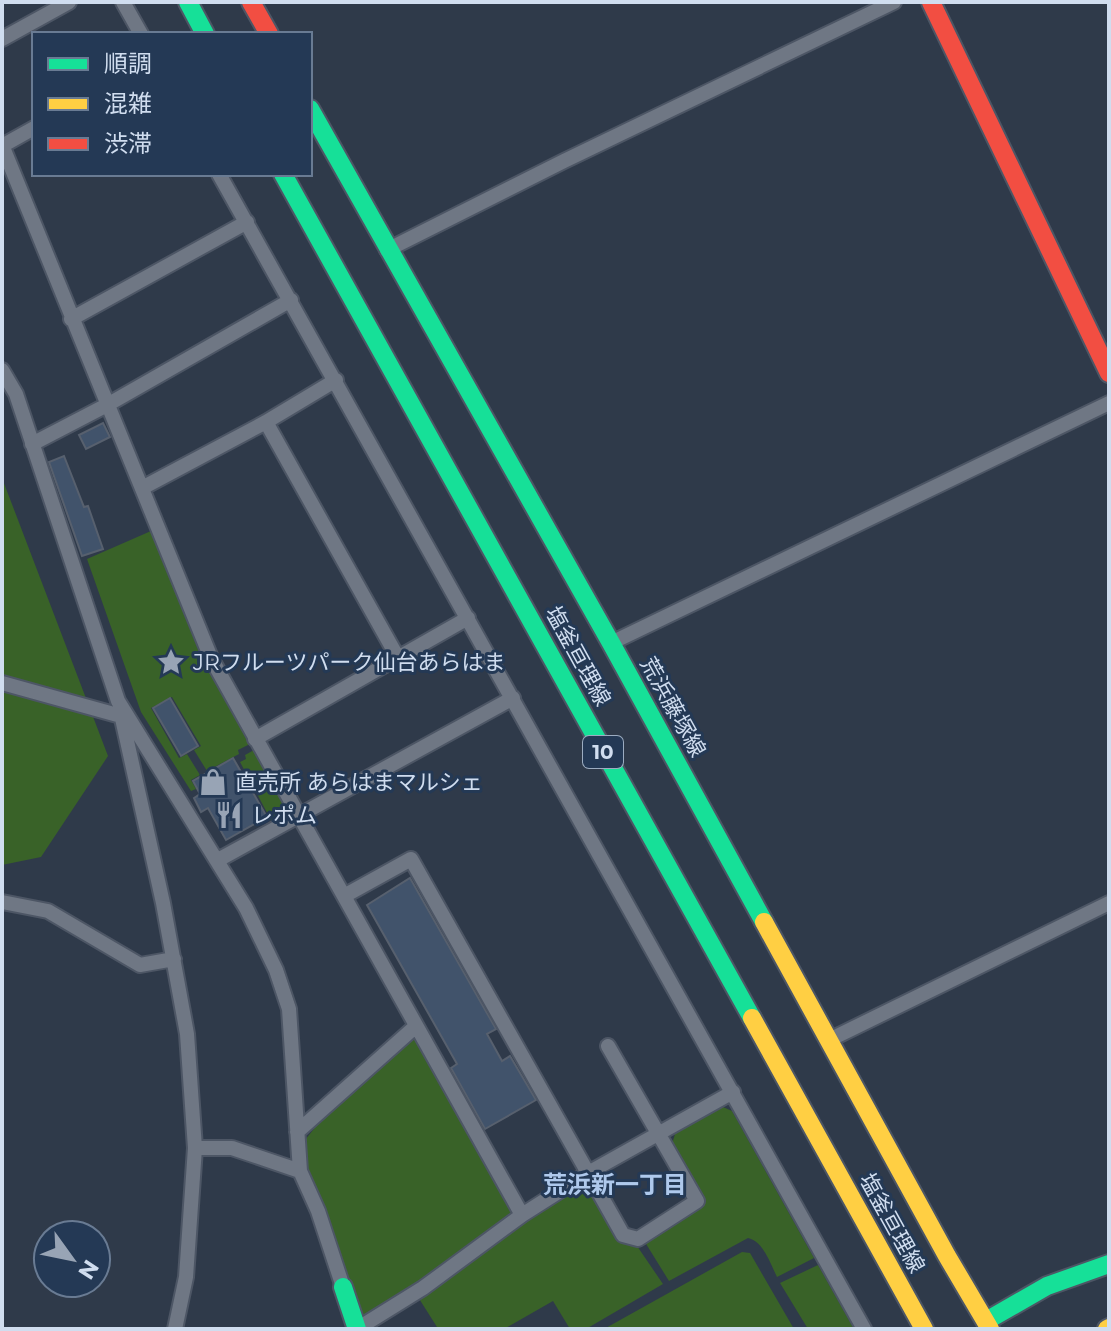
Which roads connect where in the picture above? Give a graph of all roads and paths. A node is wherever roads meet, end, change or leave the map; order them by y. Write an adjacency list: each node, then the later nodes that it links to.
1 (69, 2): 10 (street)
2 (123, 2): 7 (street)
3 (188, 2): 8 (street)
4 (251, 2): 9 (street)
5 (894, 2): 17 (street)
6 (931, 2): 21 (street)
7 (140, 32)
8 (204, 32)
9 (268, 32)
10 (2, 39)
11 (312, 113): 17 (street, 荒浜藤塚線)
12 (32, 129): 13 (street)
13 (2, 146): 19 (street)
14 (220, 176): 16 (street)
15 (284, 176): 57 (street, 塩釜亘理線 / 10)
16 (247, 222): 18 (street); 19 (street)
17 (387, 250): 29 (street, 荒浜藤塚線)
18 (291, 300): 22 (street); 24 (street)
19 (71, 319): 24 (street)
20 (2, 370): 26 (street)
21 (1109, 373)
22 (336, 380): 25 (street); 28 (street)
23 (1109, 403): 29 (street)
24 (107, 405): 26 (street); 27 (street)
25 (266, 422): 27 (street); 30 (street)
26 (32, 444): 33 (street)
27 (142, 488): 34 (street)
28 (468, 618): 30 (street); 32 (street)
29 (611, 643): 42 (street, 荒浜藤塚線)
30 (398, 658): 34 (street)
31 (2, 683): 33 (street)
32 (513, 698): 35 (street); 44 (street)
33 (120, 709): 36 (street); 40 (street)
34 (255, 739): 35 (street)
35 (299, 817): 36 (street); 37 (street)
36 (218, 860): 45 (street)
37 (344, 896): 41 (street); 49 (street)
38 (2, 902): 40 (street)
39 (1109, 903): 42 (street)
40 (174, 959): 47 (street)
41 (416, 1026): 45 (street); 50 (street)
42 (829, 1040): 53 (street, 荒浜藤塚線)
43 (608, 1046): 46 (street)
44 (733, 1092): 46 (street); 56 (street)
45 (297, 1132): 48 (street)
46 (660, 1134): 49 (street); 49 (street)
47 (195, 1148): 48 (street); 54 (street)
48 (300, 1171): 52 (street)
49 (588, 1173): 50 (street)
50 (522, 1215): 55 (street)
51 (1109, 1264): 53 (street)
52 (343, 1287): 55 (street)
53 (988, 1325)
54 (175, 1329)
55 (357, 1329)
56 (864, 1329)
57 (924, 1329)

